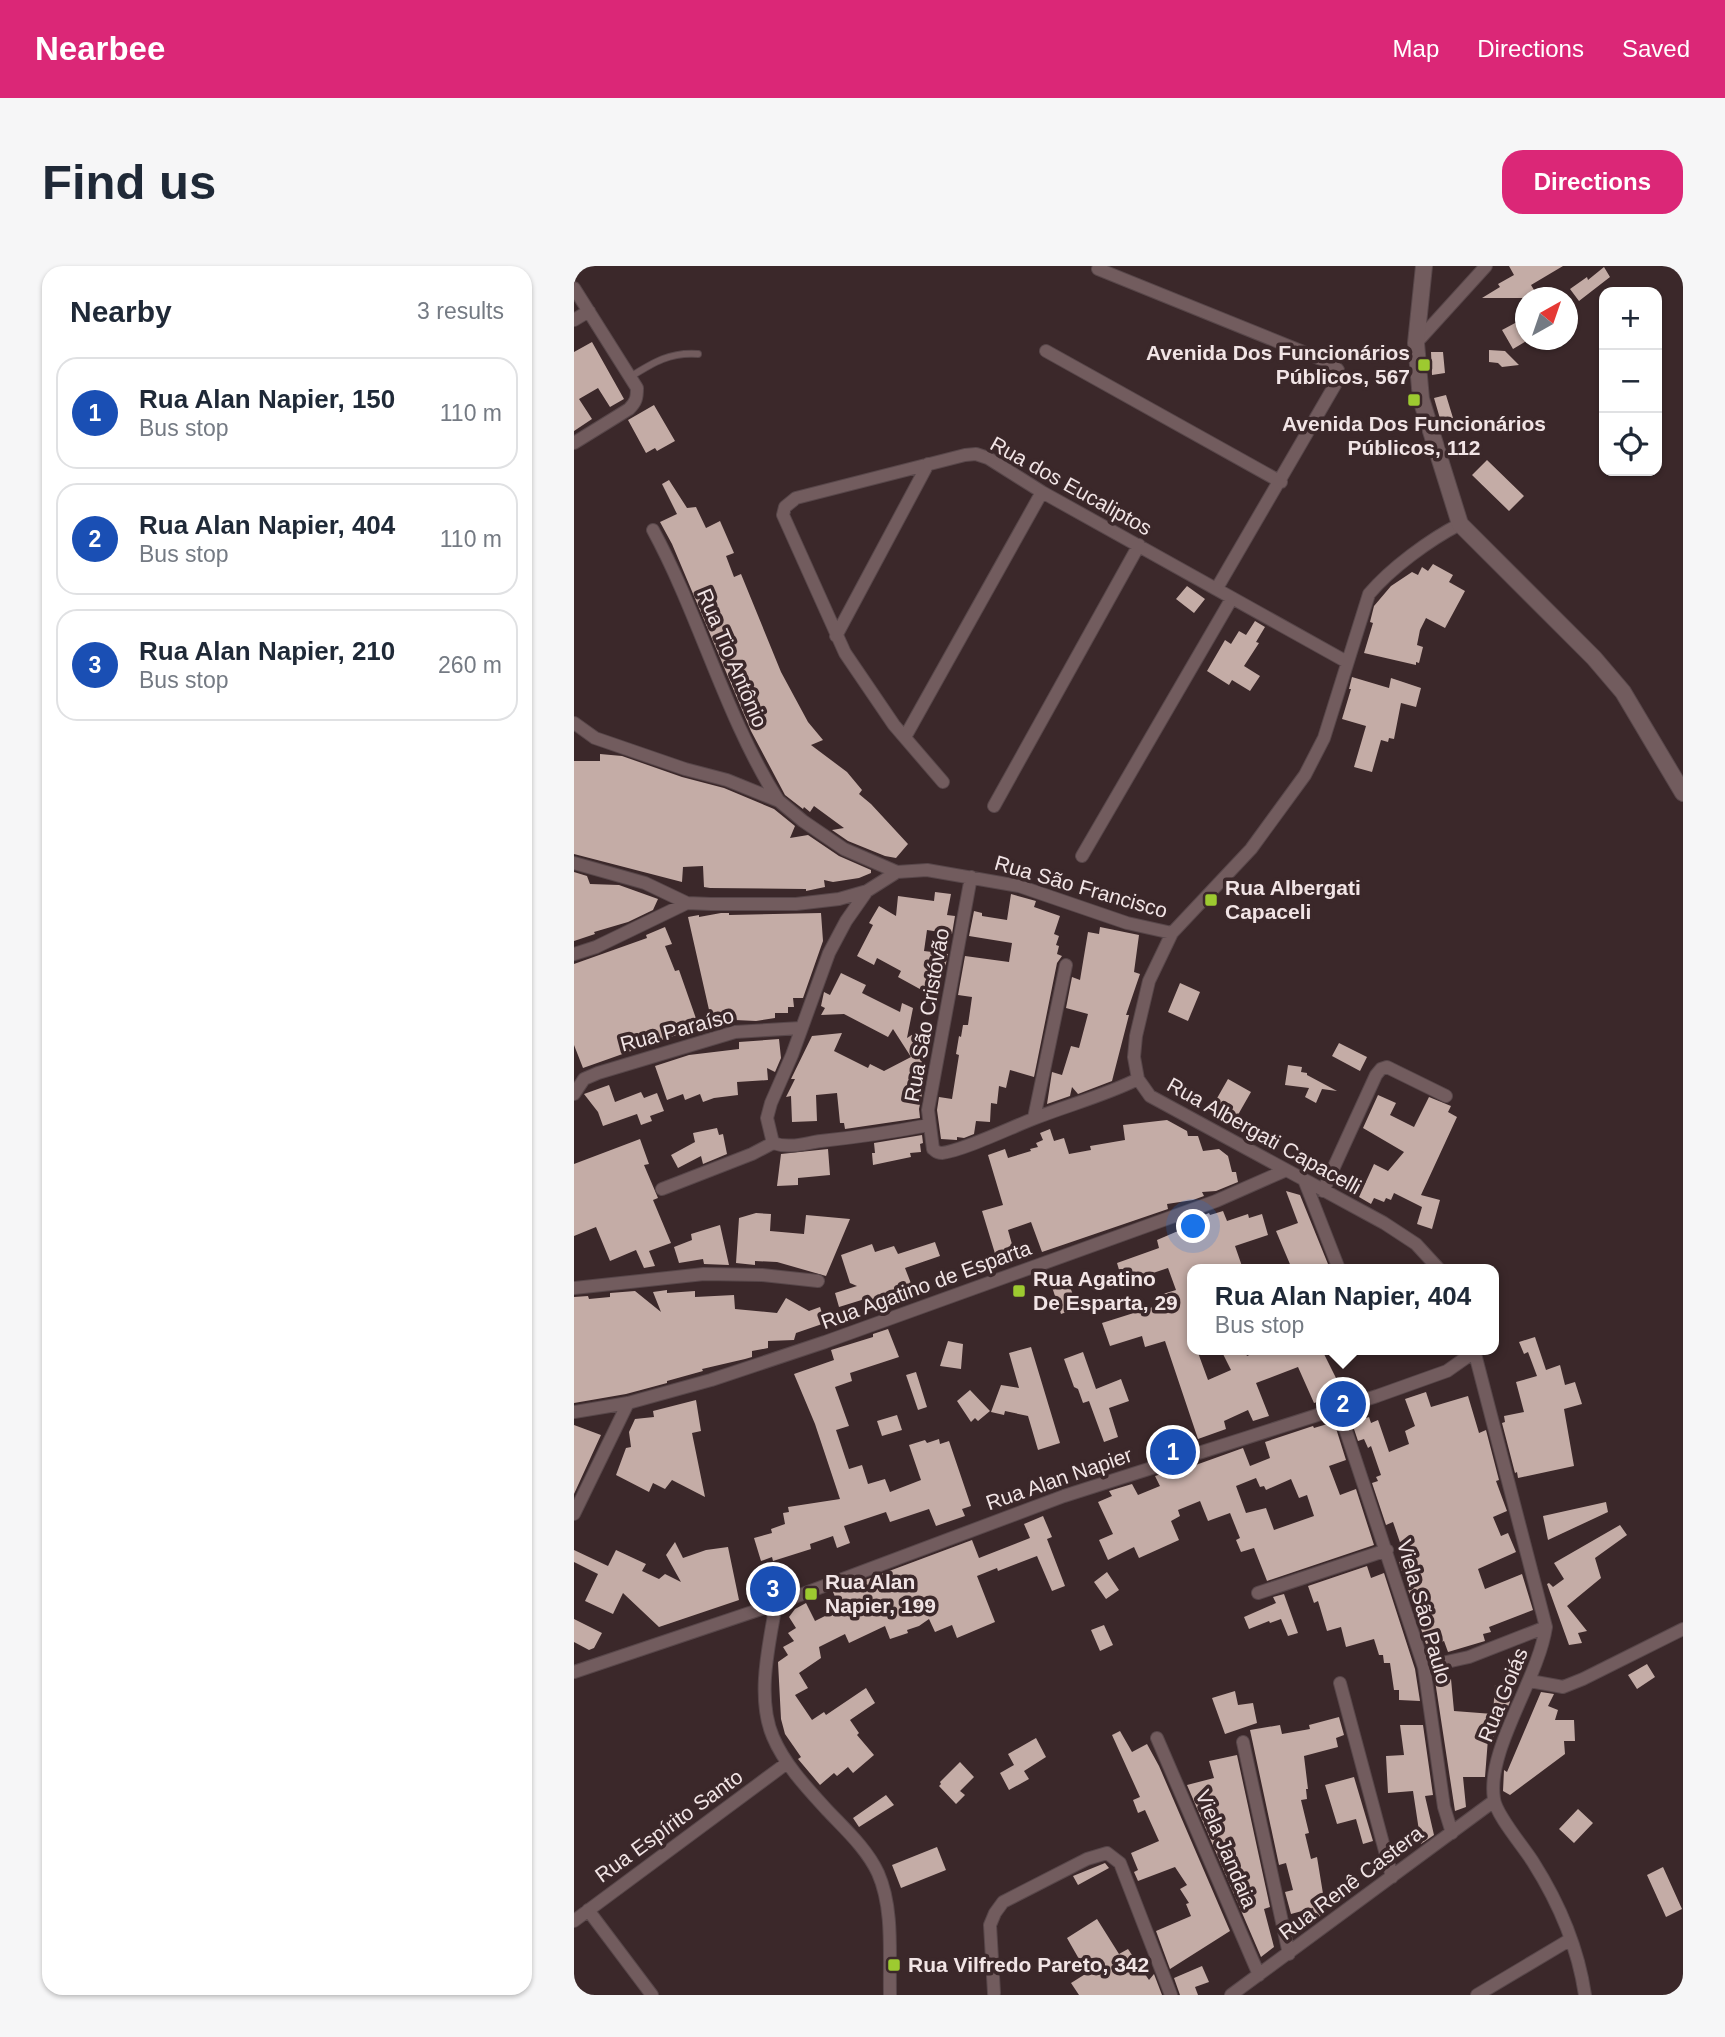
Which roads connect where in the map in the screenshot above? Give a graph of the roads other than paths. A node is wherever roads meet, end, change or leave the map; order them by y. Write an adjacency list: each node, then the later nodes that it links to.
1 (1424, 266): 7 (street)
2 (1486, 266): 7 (street)
3 (1098, 269): 13 (street)
4 (574, 288): 5 (street)
5 (589, 311): 6 (street); 10 (street)
6 (574, 320)
7 (1416, 343): 15 (street)
8 (1046, 351): 13 (street)
9 (698, 354): 10 (lane)
10 (634, 382): 11 (street)
11 (574, 443)
12 (928, 464): 14 (street, Rua dos Eucaliptos); 20 (street); 20 (street, Rua dos Eucaliptos)
13 (1281, 482): 18 (street)
14 (1042, 492): 17 (street, Rua dos Eucaliptos); 23 (street)
15 (1460, 524): 21 (street, Rua Albergati Capacelli); 25 (street)
16 (653, 530): 26 (street, Rua Tio Antônio)
17 (1139, 545): 18 (street, Rua dos Eucaliptos); 27 (street)
18 (1217, 588): 19 (street, Rua dos Eucaliptos)
19 (1232, 598): 21 (street, Rua dos Eucaliptos); 28 (street)
20 (836, 636): 23 (street, Rua dos Eucaliptos)
21 (1347, 662): 34 (street, Rua Albergati Capacelli)
22 (574, 723): 26 (street)
23 (905, 737): 24 (street, Rua dos Eucaliptos)
24 (943, 782)
25 (1683, 793)
26 (779, 801): 30 (street)
27 (993, 806)
28 (1082, 856)
29 (574, 863): 33 (street)
30 (897, 872): 31 (street, Rua São Francisco); 32 (street)
31 (971, 877): 34 (street, Rua São Francisco); 42 (street, Rua São Cristóvão)
32 (867, 891): 33 (street); 37 (street)
33 (687, 903): 35 (street)
34 (1172, 933): 38 (street, Rua Albergati Capacelli)
35 (574, 954)
36 (1066, 965): 41 (street)
37 (801, 1028): 39 (street, Rua Paraíso); 43 (street)
38 (1138, 1079): 41 (street); 44 (street, Rua Albergati Capacelli)
39 (574, 1094)
40 (1446, 1096): 47 (street)
41 (1034, 1118): 42 (street, Rua São Cristóvão)
42 (929, 1125): 43 (street)
43 (773, 1143): 46 (street)
44 (1284, 1171): 45 (street, Rua Albergati Capacelli); 54 (street, Rua Agatino de Esparta)
45 (1306, 1182): 47 (street, Rua Albergati Capacelli); 48 (street)
46 (662, 1189)
47 (1322, 1191): 49 (street, Rua Albergati Capacelli)
48 (1337, 1264)
49 (1436, 1264)
50 (818, 1281): 51 (street)
51 (574, 1288)
52 (1469, 1355): 55 (street, Rua Alan Napier)
53 (1475, 1355): 61 (street, Rua Goiás)
54 (628, 1403): 56 (street, Rua Agatino de Esparta); 57 (street)
55 (1338, 1407): 58 (street, Viela São Paulo); 60 (street, Rua Alan Napier)
56 (574, 1412)
57 (574, 1514)
58 (1387, 1550): 59 (street); 63 (street, Viela São Paulo)
59 (1258, 1593)
60 (776, 1604): 64 (street, Rua Alan Napier); 69 (street)
61 (1546, 1627): 63 (street); 65 (street, Rua Goiás)
62 (1683, 1629): 65 (street)
63 (1424, 1667): 71 (street, Viela São Paulo)
64 (574, 1672)
65 (1530, 1681): 70 (street, Rua Goiás)
66 (1340, 1683): 72 (street)
67 (1157, 1738): 77 (street, Viela Jandaia)
68 (1242, 1742): 76 (street)
69 (787, 1763): 73 (street, Rua Espírito Santo); 80 (street)
70 (1494, 1801): 71 (street, Rua Renê Castera); 75 (street)
71 (1452, 1833): 72 (street, Rua Renê Castera)
72 (1392, 1877): 76 (street, Rua Renê Castera)
73 (588, 1910): 74 (street, Rua Espírito Santo); 79 (street)
74 (574, 1921)
75 (1572, 1939): 83 (street); 84 (street)
76 (1289, 1954): 77 (street, Rua Renê Castera)
77 (1259, 1975): 82 (street, Rua Renê Castera)
78 (994, 1993): 81 (street)
79 (652, 1995)
80 (890, 1995)
81 (1171, 1995)
82 (1231, 1995)
83 (1477, 1995)
84 (1585, 1995)

